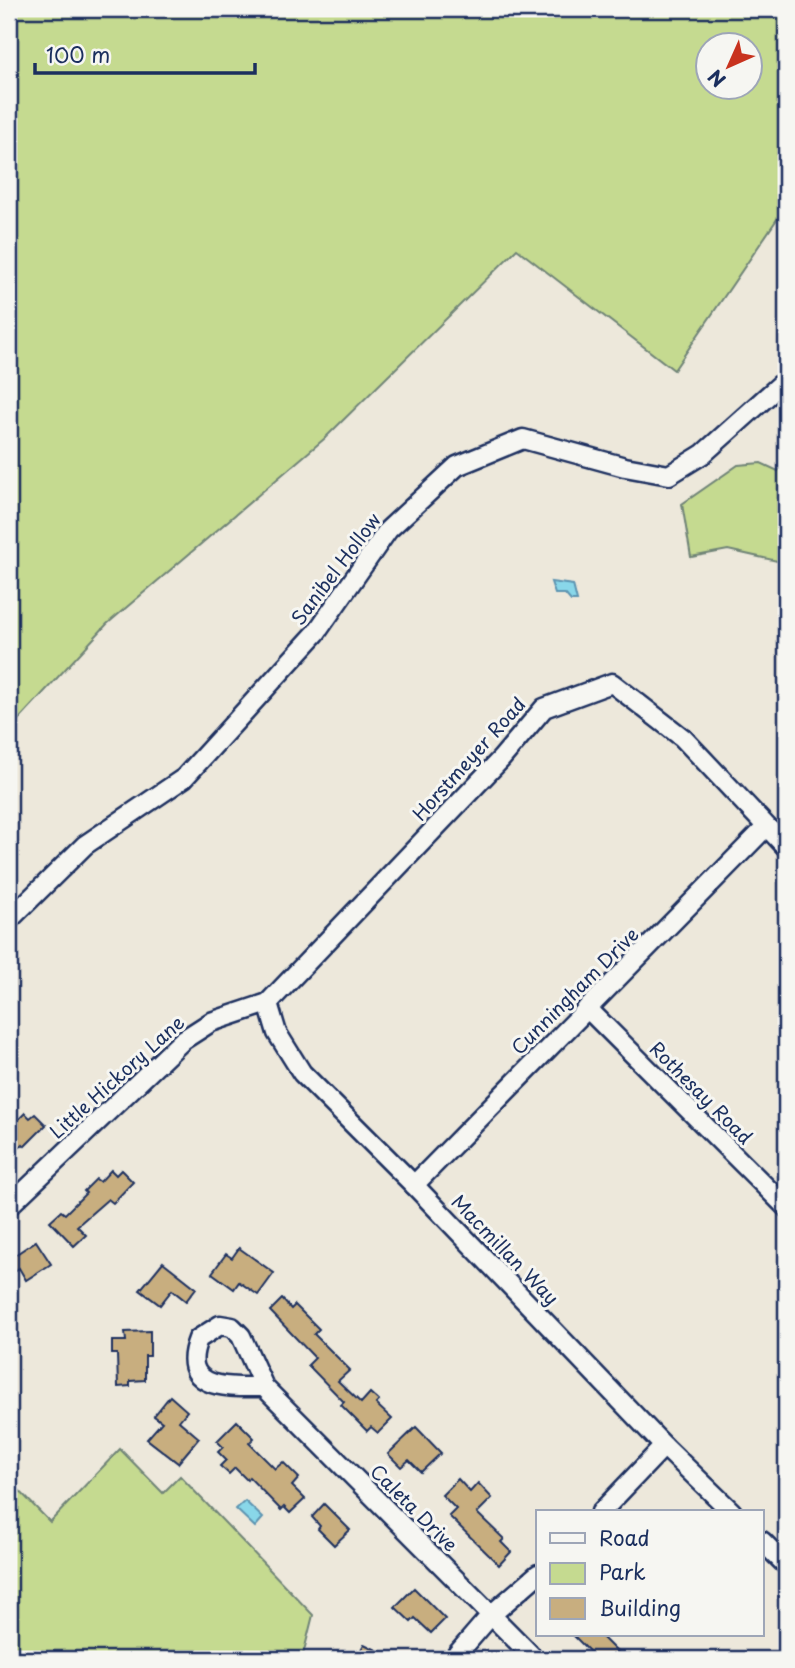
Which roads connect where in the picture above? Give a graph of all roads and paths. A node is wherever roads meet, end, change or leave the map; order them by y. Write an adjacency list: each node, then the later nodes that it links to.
1 (786, 382): 4 (street, Sanibel Hollow)
2 (766, 827): 3 (street, Horstmeyer Road); 5 (street, Horstmeyer Road); 6 (street, Cunningham Drive)
3 (786, 847)
4 (9, 920)
5 (268, 1003): 7 (street, Macmillan Way); 8 (street, Little Hickory Lane)
6 (587, 1008): 7 (street, Cunningham Drive); 9 (street, Rothesay Road)
7 (414, 1185): 11 (street, Macmillan Way)
8 (9, 1206)
9 (786, 1207)
10 (264, 1387): 17 (street, Caleta Drive)
11 (664, 1446): 12 (street); 13 (street, Macmillan Way)
12 (603, 1510)
13 (730, 1510)
14 (764, 1543): 15 (street)
15 (786, 1565)
16 (536, 1576): 17 (street)
17 (491, 1615): 18 (street); 19 (street, Caleta Drive)
18 (453, 1659)
19 (535, 1659)

